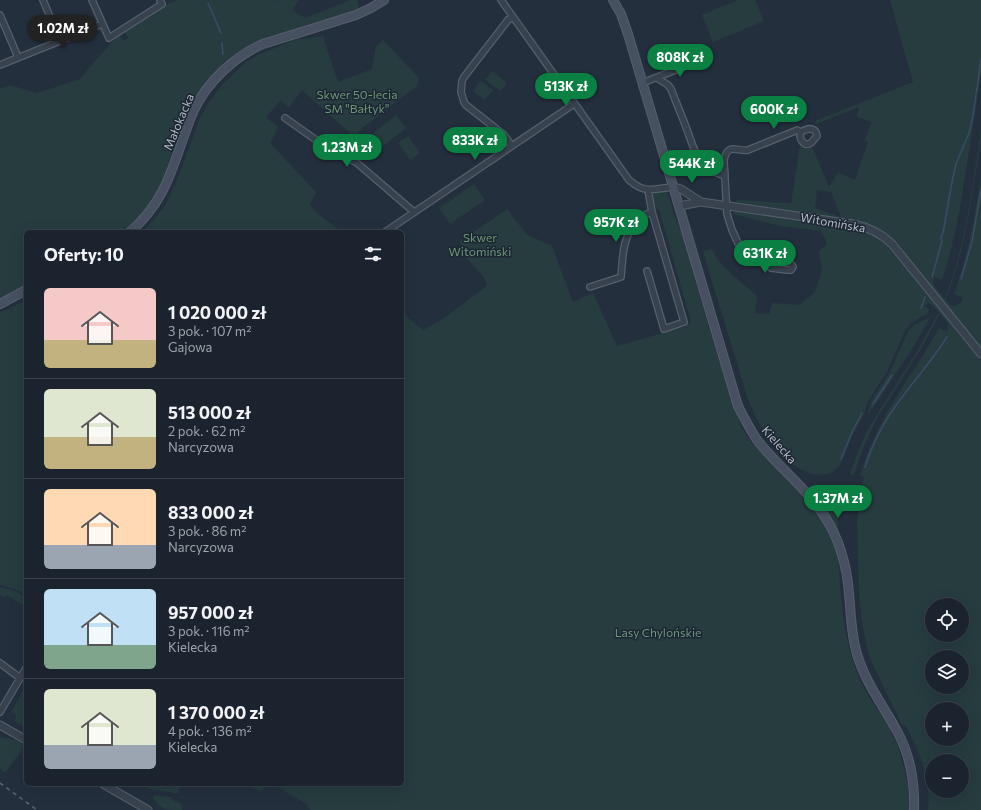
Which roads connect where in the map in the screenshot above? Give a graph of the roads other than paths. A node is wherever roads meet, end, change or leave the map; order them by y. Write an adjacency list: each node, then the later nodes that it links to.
1 (43, 0): 10 (street)
2 (92, 0): 9 (street)
3 (384, 0): 28 (main road, Małokacka)
4 (500, 0): 8 (street)
5 (613, 0): 15 (main road, Kielecka)
6 (161, 2): 9 (street)
7 (0, 15): 11 (street)
8 (513, 17): 16 (street); 19 (street)
9 (102, 24): 10 (street)
10 (60, 41): 11 (street)
11 (18, 57): 13 (street)
12 (696, 62): 14 (street)
13 (0, 65)
14 (657, 78): 15 (street); 20 (street)
15 (642, 83): 21 (main road, Kielecka)
16 (574, 104): 19 (street); 22 (street)
17 (285, 118): 26 (street)
18 (801, 132): 20 (street)
19 (512, 146): 26 (street)
20 (725, 176): 25 (street)
21 (674, 187): 22 (street); 23 (street, Witomińska); 24 (main road, Kielecka)
22 (648, 190): 27 (street)
23 (701, 202): 24 (street, Witomińska); 25 (street, Witomińska)
24 (679, 206): 44 (main road, Kielecka)
25 (726, 206): 30 (street); 35 (street, Witomińska)
26 (414, 212): 29 (street)
27 (652, 212): 31 (street); 32 (street)
28 (132, 230)
29 (388, 230)
30 (763, 263)
31 (647, 271)
32 (590, 288)
33 (24, 291): 34 (main road)
34 (0, 304)
35 (981, 354)
36 (0, 663): 38 (street)
37 (24, 671): 38 (street)
38 (20, 678): 39 (street)
39 (0, 712)
40 (0, 725): 41 (street)
41 (24, 739)
42 (106, 786): 43 (street)
43 (148, 810)
44 (914, 810)

